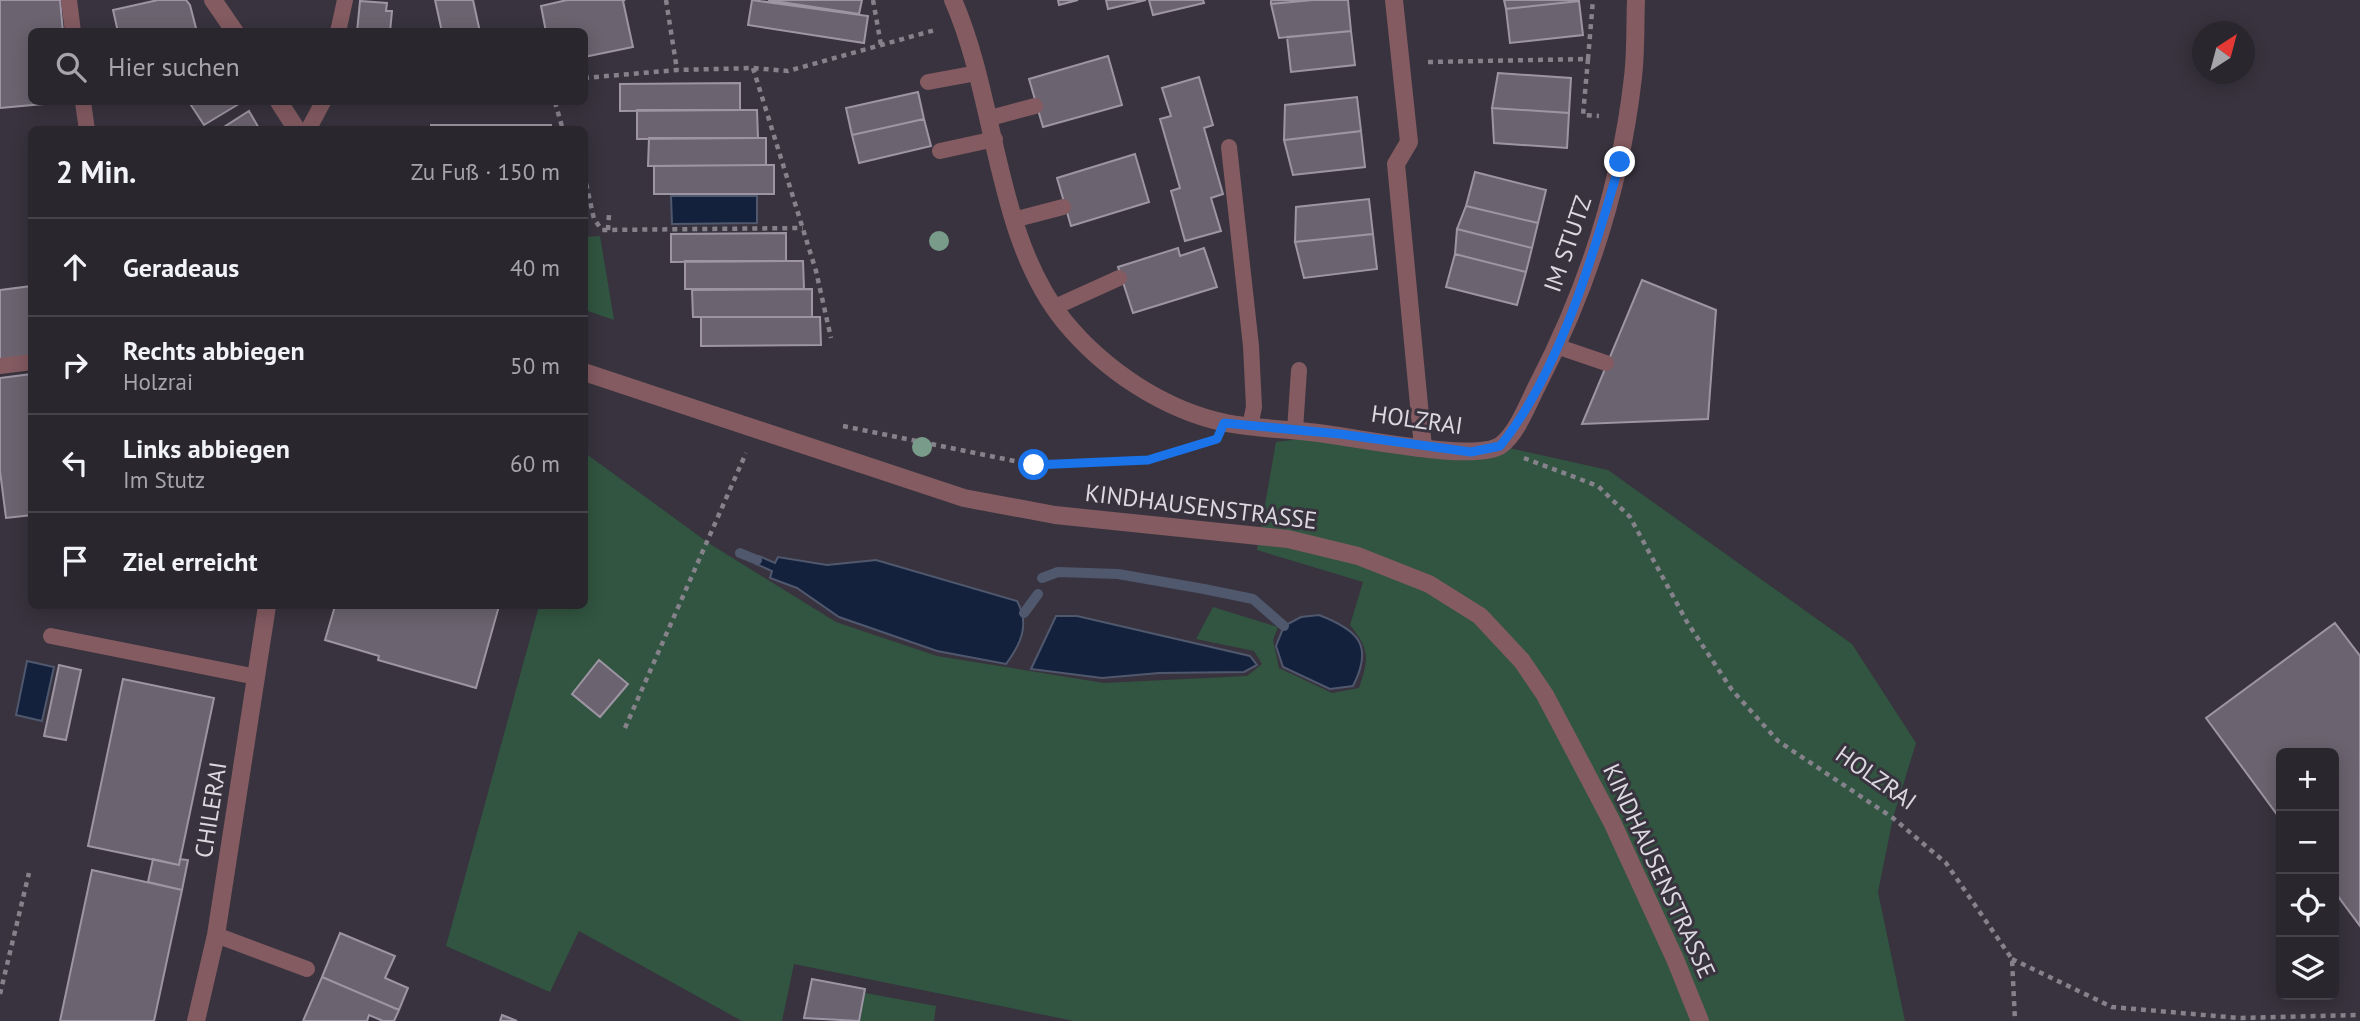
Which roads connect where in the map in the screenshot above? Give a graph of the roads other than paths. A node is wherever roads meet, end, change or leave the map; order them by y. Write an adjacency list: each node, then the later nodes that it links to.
1 (69, 0): 7 (lane)
2 (213, 0): 8 (street)
3 (345, 0): 9 (lane)
4 (953, 0): 10 (street, HOLZRAI)
5 (1394, 0): 36 (street)
6 (1636, 0): 27 (street, IM STUTZ)
7 (72, 28)
8 (233, 28)
9 (339, 28)
10 (977, 73): 11 (lane); 16 (street, HOLZRAI)
11 (928, 82)
12 (83, 105): 17 (lane)
13 (281, 105): 18 (street)
14 (321, 105): 19 (lane)
15 (1035, 106): 16 (lane)
16 (990, 117): 20 (street, HOLZRAI)
17 (86, 126)
18 (294, 126)
19 (310, 126)
20 (995, 139): 22 (lane); 24 (street, HOLZRAI)
21 (1229, 147): 33 (lane)
22 (940, 151)
23 (1063, 207): 24 (lane)
24 (1013, 220): 26 (street, HOLZRAI)
25 (1119, 278): 26 (lane)
26 (1055, 307): 33 (street, HOLZRAI)
27 (1556, 346): 29 (lane); 35 (street, IM STUTZ)
28 (28, 362): 30 (lane)
29 (1606, 363)
30 (0, 366)
31 (1299, 370): 34 (lane)
32 (588, 373): 43 (street, KINDHAUSENSTRASSE)
33 (1250, 426): 34 (street, HOLZRAI)
34 (1295, 430): 36 (street, HOLZRAI)
35 (1500, 446): 36 (street, HOLZRAI)
36 (1423, 447)
37 (267, 609): 39 (street, CHILERAI)
38 (51, 636): 39 (lane)
39 (256, 677): 40 (street, CHILERAI)
40 (216, 935): 41 (lane); 42 (street, CHILERAI)
41 (307, 969)
42 (196, 1021)
43 (1700, 1021)

